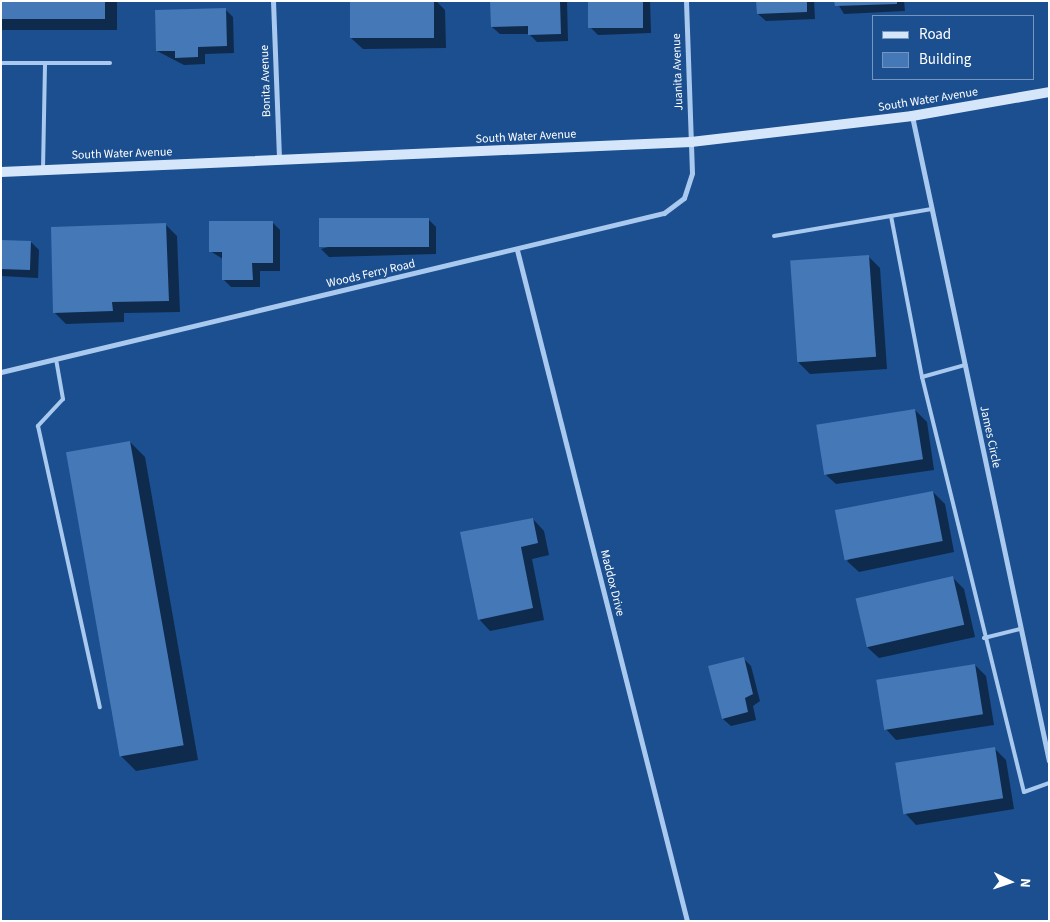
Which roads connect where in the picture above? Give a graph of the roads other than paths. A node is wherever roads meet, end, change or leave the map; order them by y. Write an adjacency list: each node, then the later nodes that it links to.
1 (273, 1): 9 (street, Bonita Avenue)
2 (686, 1): 8 (street, Juanita Avenue)
3 (110, 62): 5 (lane)
4 (1, 63): 5 (lane)
5 (45, 64): 10 (lane)
6 (1049, 92): 7 (main road, South Water Avenue)
7 (912, 116): 8 (main road, South Water Avenue); 12 (street, James Circle)
8 (691, 142): 9 (main road, South Water Avenue); 15 (street, Woods Ferry Road)
9 (279, 160): 10 (main road, South Water Avenue)
10 (43, 170): 11 (main road, South Water Avenue)
11 (1, 172)
12 (932, 208): 13 (lane); 17 (street, James Circle)
13 (891, 216): 14 (lane); 19 (lane)
14 (774, 236)
15 (517, 250): 16 (street, Woods Ferry Road); 25 (street, Maddox Drive)
16 (56, 359): 18 (street, Woods Ferry Road); 22 (lane)
17 (965, 365): 19 (lane); 20 (street, James Circle)
18 (1, 372)
19 (922, 378): 21 (lane)
20 (1021, 629): 21 (lane); 23 (street, James Circle)
21 (984, 638): 24 (lane)
22 (100, 707)
23 (1049, 761)
24 (1049, 783)
25 (687, 921)

